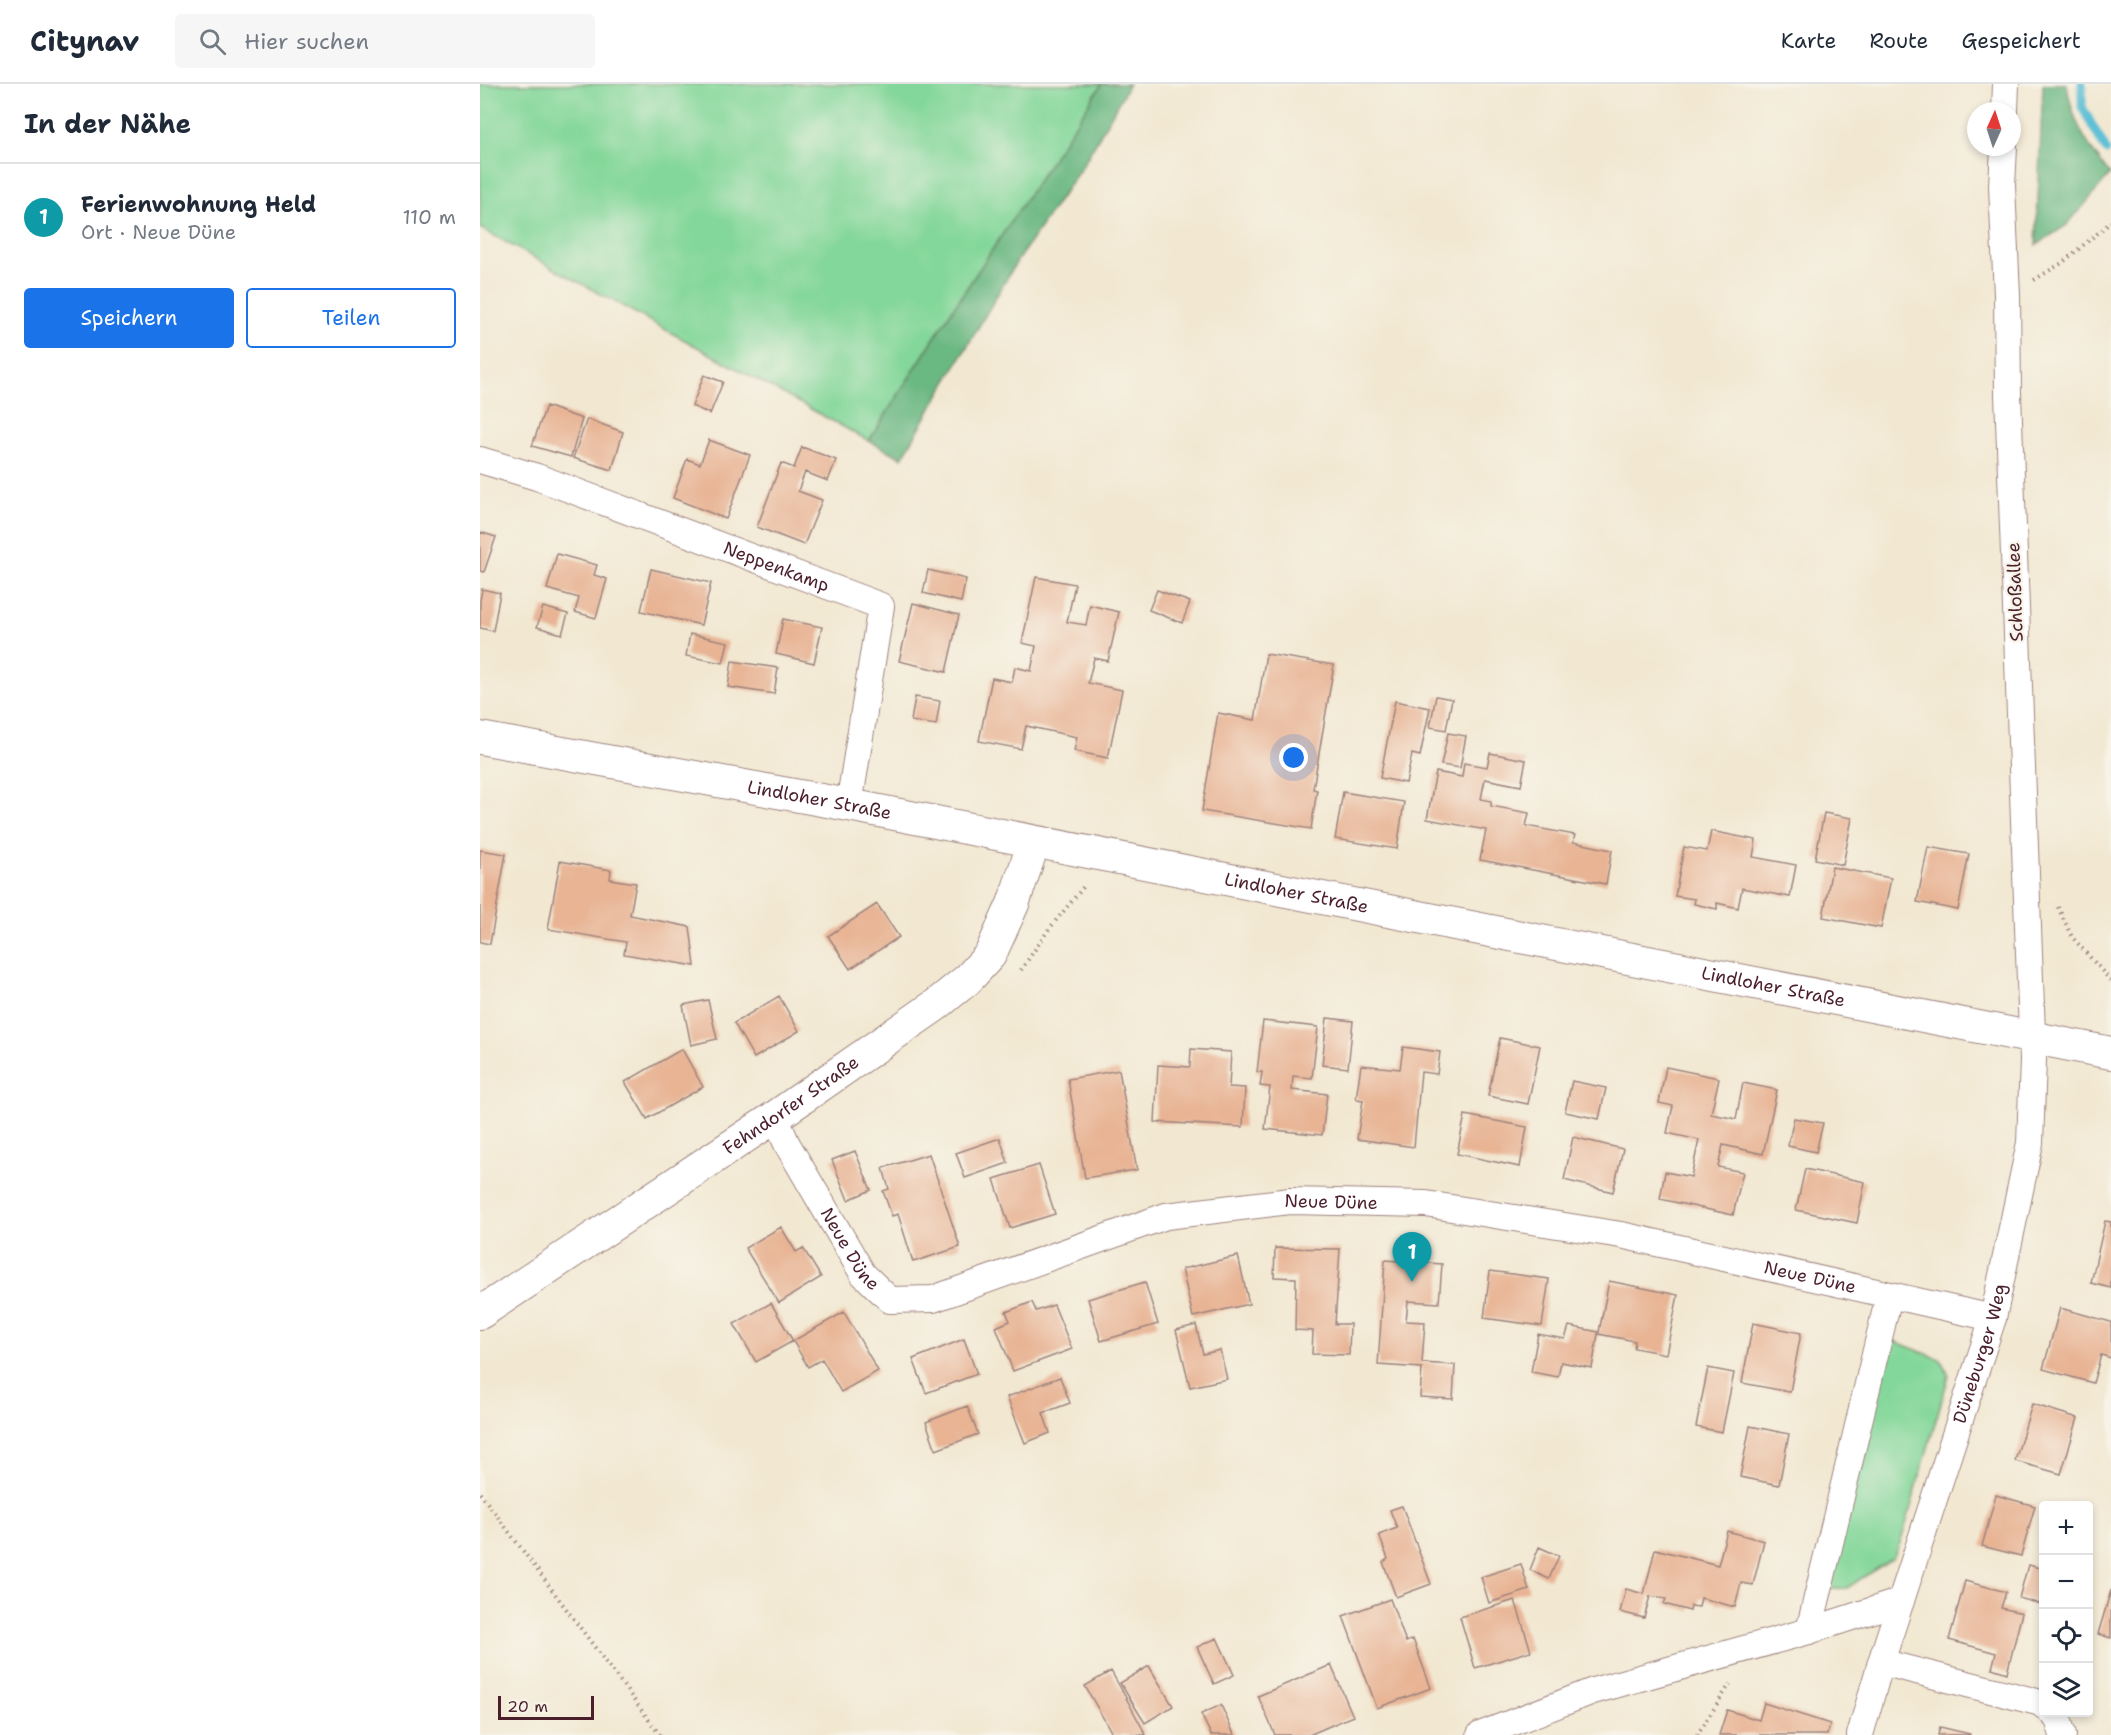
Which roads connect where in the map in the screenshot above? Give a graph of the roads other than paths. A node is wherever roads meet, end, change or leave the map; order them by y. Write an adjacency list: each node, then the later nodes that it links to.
1 (2006, 84): 2 (street)
2 (2005, 102)
3 (2004, 156): 8 (street, Schloßallee)
4 (480, 460): 6 (street, Neppenkamp)
5 (480, 738): 6 (street, Lindloher Straße)
6 (849, 806): 7 (street, Lindloher Straße)
7 (1034, 842): 8 (street, Lindloher Straße); 10 (street, Fehndorfer Straße)
8 (2031, 1036): 9 (street, Lindloher Straße); 13 (street, Düneburger Weg)
9 (2111, 1053)
10 (775, 1117): 11 (street, Neue Düne); 12 (street, Fehndorfer Straße)
11 (1889, 1296): 13 (street, Neue Düne); 15 (street)
12 (480, 1313)
13 (1993, 1318): 14 (street, Düneburger Weg)
14 (1901, 1601): 15 (street); 16 (street, Düneburger Weg)
15 (1809, 1631): 19 (street)
16 (1881, 1662): 17 (street); 20 (street, Düneburger Weg)
17 (2039, 1702)
18 (2056, 1717): 21 (street)
19 (1480, 1735)
20 (1860, 1735)
21 (2063, 1735)

